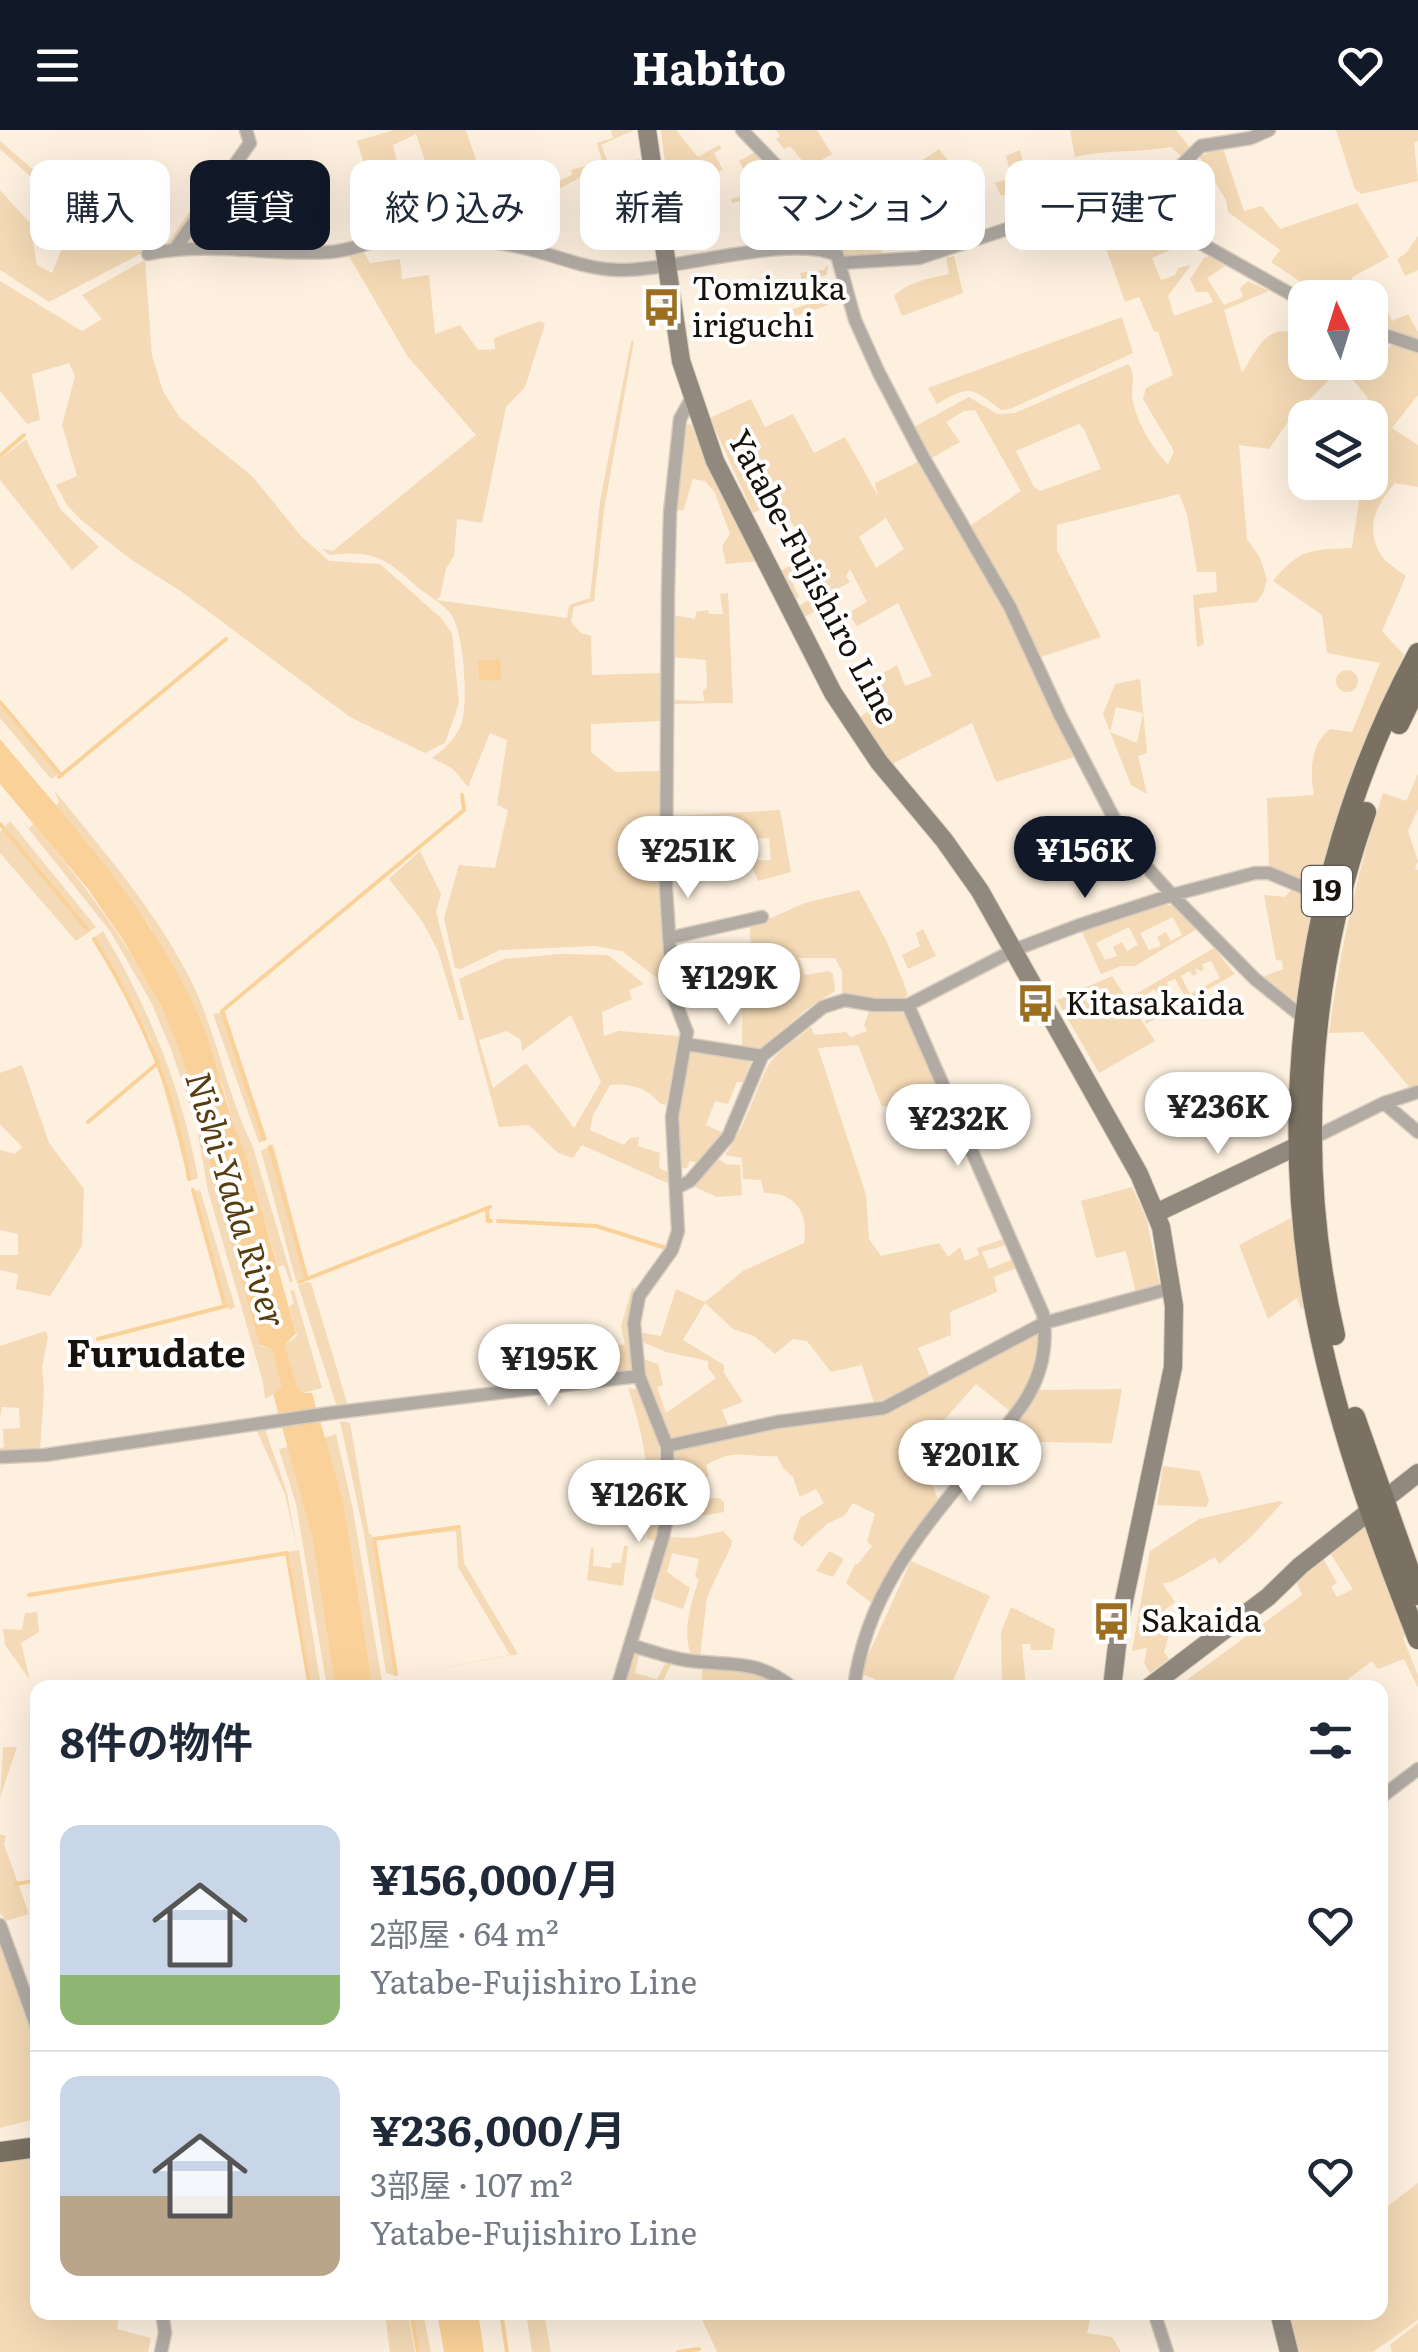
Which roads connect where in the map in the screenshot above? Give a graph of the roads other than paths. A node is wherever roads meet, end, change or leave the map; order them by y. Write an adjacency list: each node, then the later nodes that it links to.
1 (246, 130): 7 (street)
2 (647, 130): 11 (main road, Yatabe-Fujishiro Line)
3 (742, 130): 10 (street)
4 (1270, 130): 5 (street)
5 (1187, 160)
6 (1005, 230): 10 (street)
7 (175, 248): 9 (street); 11 (street)
8 (1213, 250): 12 (street)
9 (148, 254)
10 (839, 259): 11 (street); 18 (street)
11 (665, 267): 15 (main road, Yatabe-Fujishiro Line)
12 (1288, 292)
13 (1388, 336): 14 (street)
14 (1418, 346)
15 (691, 399): 21 (street); 22 (main road, Yatabe-Fujishiro Line)
16 (1418, 653): 19 (main road, 19)
17 (1418, 685): 32 (main road, 19)
18 (1172, 894): 19 (street); 22 (street); 26 (street)
19 (1326, 897): 26 (main road, 19)
20 (762, 917): 21 (street)
21 (669, 938): 24 (street)
22 (1014, 950): 25 (street); 34 (main road, Yatabe-Fujishiro Line)
23 (712, 981): 24 (street)
24 (672, 982): 27 (street)
25 (908, 1005): 28 (street); 36 (street)
26 (1305, 1019): 32 (main road, 19)
27 (686, 1044): 28 (street); 33 (street)
28 (762, 1056): 33 (street)
29 (1418, 1092): 30 (street)
30 (1384, 1103): 31 (street); 32 (street)
31 (1418, 1132)
32 (1306, 1142): 34 (main road); 41 (main road, 19)
33 (676, 1188): 37 (street)
34 (1156, 1213): 35 (main road, Yatabe-Fujishiro Line)
35 (1172, 1288): 36 (street); 48 (main road, Yatabe-Fujishiro Line)
36 (1044, 1323): 38 (street); 47 (street)
37 (640, 1376): 38 (street); 39 (street)
38 (667, 1446): 44 (street)
39 (0, 1457)
40 (1418, 1473): 41 (main road)
41 (1377, 1506): 42 (main road, 19); 43 (main road, 19); 49 (main road)
42 (1418, 1595)
43 (1418, 1640)
44 (630, 1645): 45 (street); 46 (street)
45 (619, 1680)
46 (783, 1680)
47 (856, 1680)
48 (1113, 1680)
49 (1159, 1680)
50 (1418, 1768): 51 (street)
51 (1388, 1792)
52 (0, 1924): 53 (street)
53 (30, 2008)
54 (30, 2148): 55 (main road)
55 (0, 2152)
56 (163, 2320): 59 (street)
57 (1157, 2320): 60 (street)
58 (1282, 2320): 61 (main road)
59 (160, 2352)
60 (1167, 2352)
61 (1289, 2352)

